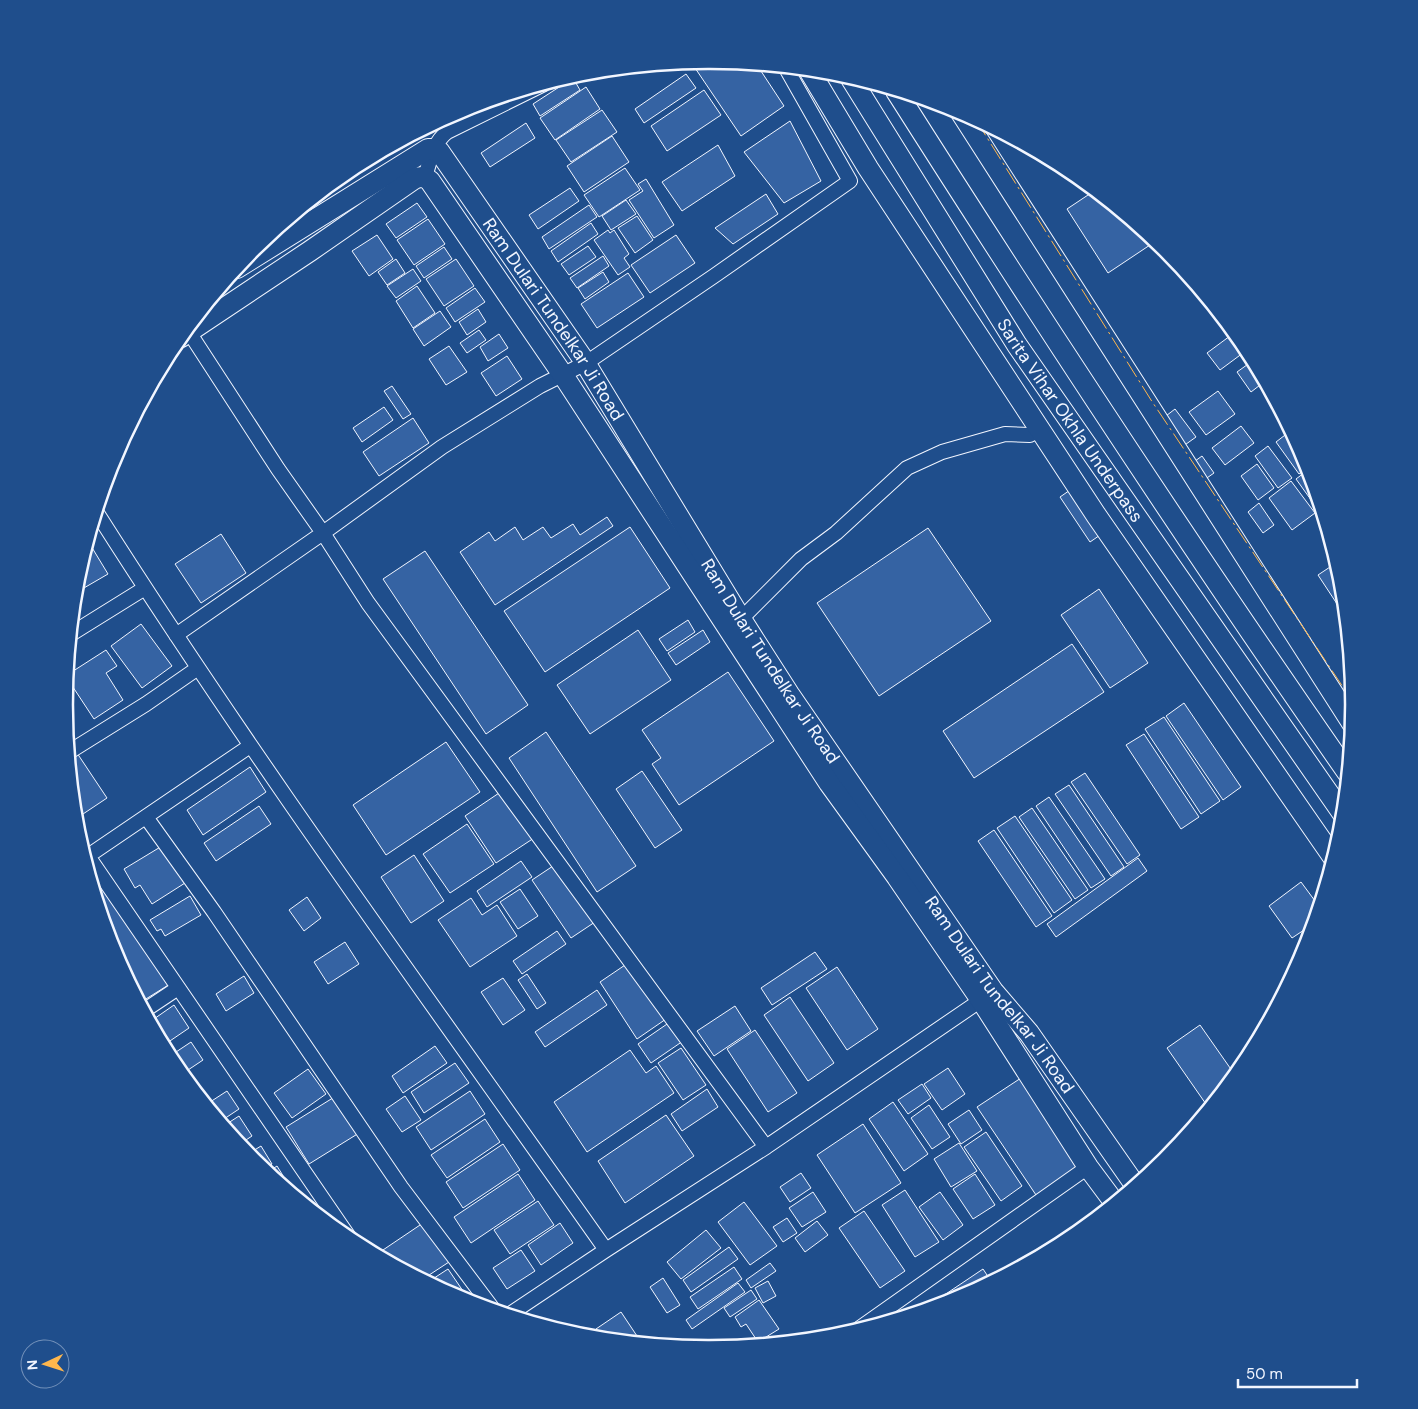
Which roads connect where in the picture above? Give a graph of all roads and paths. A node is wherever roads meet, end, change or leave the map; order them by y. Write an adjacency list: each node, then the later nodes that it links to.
1 (792, 74): 6 (street)
2 (811, 77): 6 (street)
3 (856, 86): 28 (street, Sarita Vihar Okhla Underpass)
4 (901, 98): 26 (street, Sarita Vihar Okhla Underpass)
5 (512, 100): 8 (street)
6 (816, 100): 13 (street); 15 (street)
7 (969, 124): 23 (street)
8 (434, 149): 9 (street); 10 (street); 13 (street, Ram Dulari Tundelkar Ji Road)
9 (425, 176): 11 (street); 14 (street, Ram Dulari Tundelkar Ji Road)
10 (262, 253)
11 (200, 324)
12 (189, 339): 17 (street)
13 (586, 363): 14 (street); 19 (street, Ram Dulari Tundelkar Ji Road)
14 (563, 375): 17 (street); 35 (street, Ram Dulari Tundelkar Ji Road)
15 (1039, 428): 19 (street); 31 (street)
16 (101, 520): 18 (street)
17 (323, 533): 21 (street); 37 (street)
18 (144, 588): 20 (street); 21 (street)
19 (741, 619): 35 (street, Ram Dulari Tundelkar Ji Road)
20 (78, 630)
21 (176, 635): 22 (street)
22 (198, 668): 24 (street); 25 (street)
23 (1345, 712)
24 (250, 746): 30 (street); 42 (street)
25 (75, 748)
26 (1342, 761)
27 (1341, 770): 28 (street)
28 (1321, 782): 29 (street, Sarita Vihar Okhla Underpass)
29 (1337, 798)
30 (146, 818): 32 (street); 43 (street)
31 (1328, 850)
32 (91, 854)
33 (95, 868): 34 (street)
34 (178, 988): 36 (street); 41 (street)
35 (987, 995): 37 (street); 38 (street, Ram Dulari Tundelkar Ji Road); 39 (street, Ram Dulari Tundelkar Ji Road)
36 (150, 1007)
37 (766, 1147): 42 (street)
38 (1088, 1167): 40 (street, Ram Dulari Tundelkar Ji Road); 45 (street)
39 (1131, 1179)
40 (1110, 1197)
41 (337, 1220)
42 (606, 1250): 44 (street)
43 (486, 1300)
44 (516, 1310)
45 (874, 1319)

